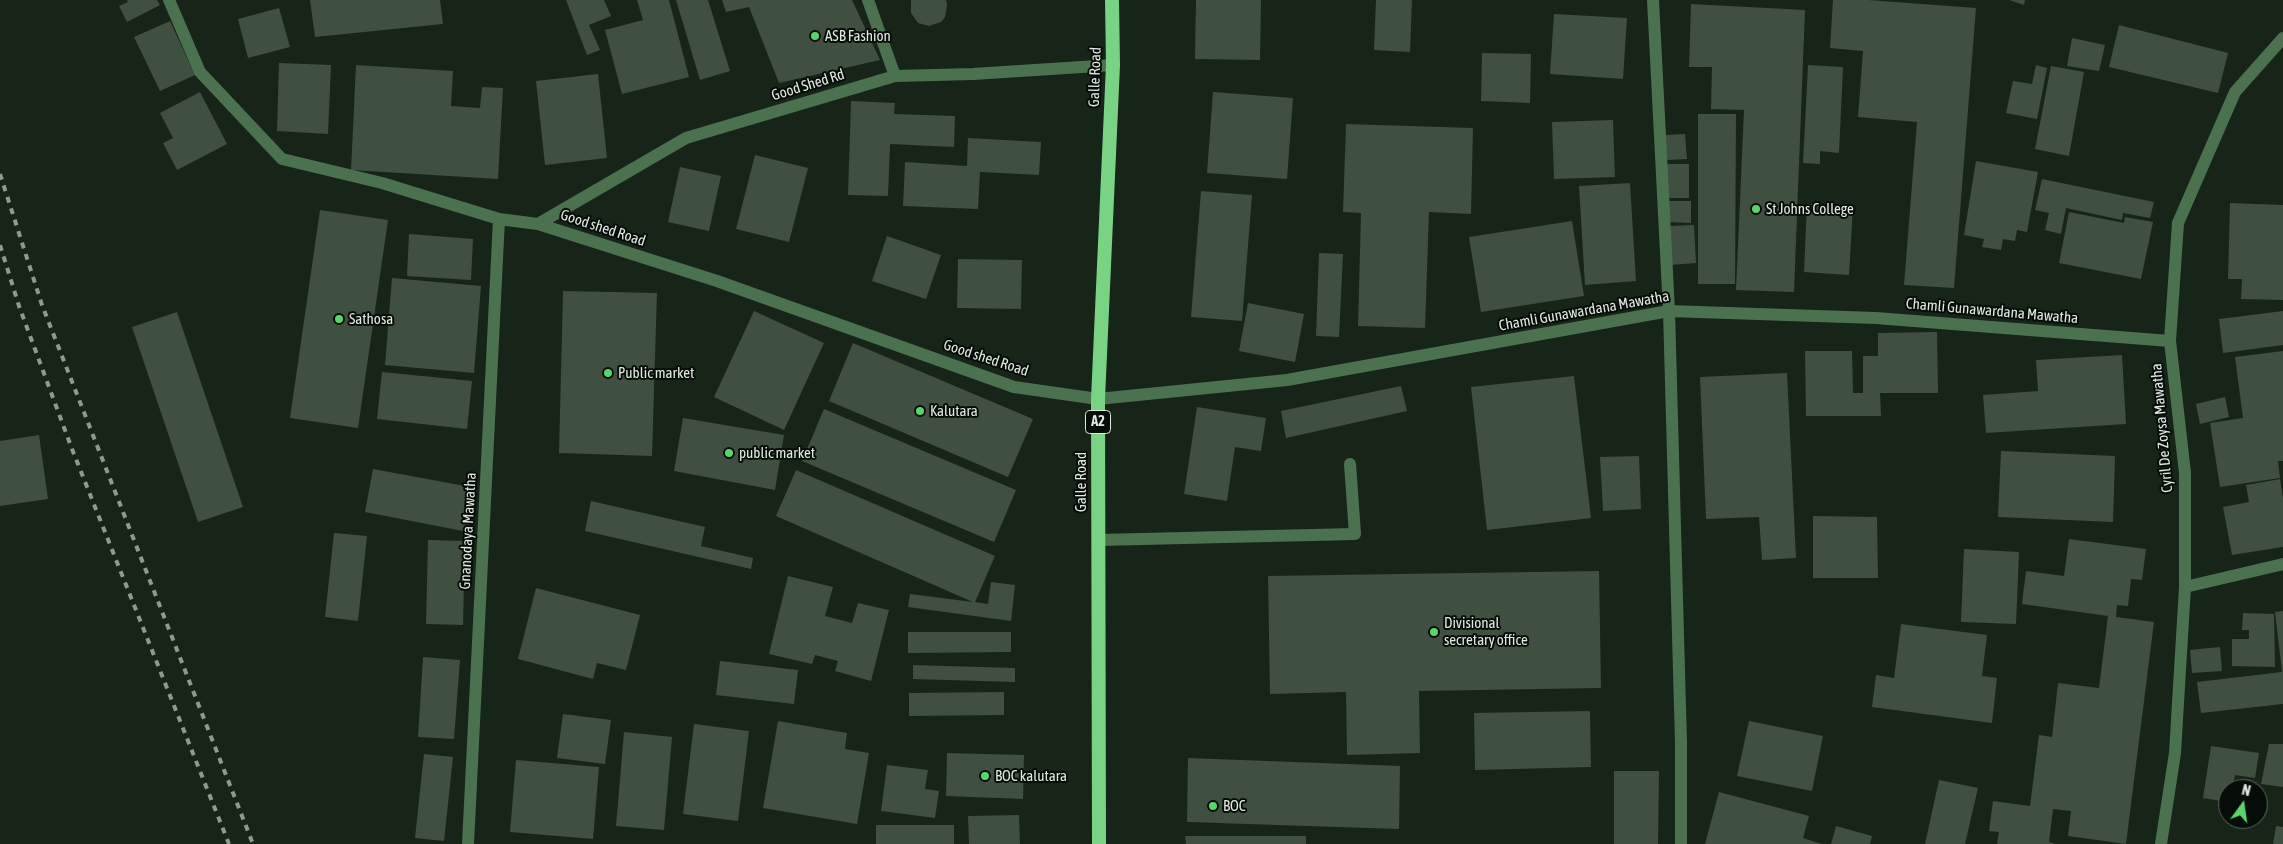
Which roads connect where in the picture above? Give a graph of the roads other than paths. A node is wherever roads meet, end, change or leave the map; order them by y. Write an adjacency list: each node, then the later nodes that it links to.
1 (169, 0): 8 (street, Good shed Road)
2 (868, 0): 7 (street)
3 (1112, 0): 6 (highway, Galle Road / A2)
4 (1653, 0): 10 (street)
5 (2283, 38): 11 (street, Cyril De Zoysa Mawatha)
6 (1113, 65): 7 (street, Good Shed Rd); 12 (highway, Galle Road / A2)
7 (895, 76): 9 (street, Good Shed Rd)
8 (499, 219): 9 (street, Good shed Road); 17 (street, Gnanodaya Mawatha)
9 (538, 224): 12 (street, Good shed Road)
10 (1669, 311): 11 (street, Chamli Gunawardana Mawatha); 12 (street, Chamli Gunawardana Mawatha); 19 (street)
11 (2170, 341): 16 (street, Cyril De Zoysa Mawatha)
12 (1098, 399): 14 (highway, Galle Road / A2)
13 (1350, 464): 14 (street)
14 (1098, 540): 18 (highway, Galle Road / A2)
15 (2283, 564): 16 (street)
16 (2185, 587): 20 (street, Cyril De Zoysa Mawatha)
17 (468, 844)
18 (1099, 844)
19 (1681, 844)
20 (2162, 844)

